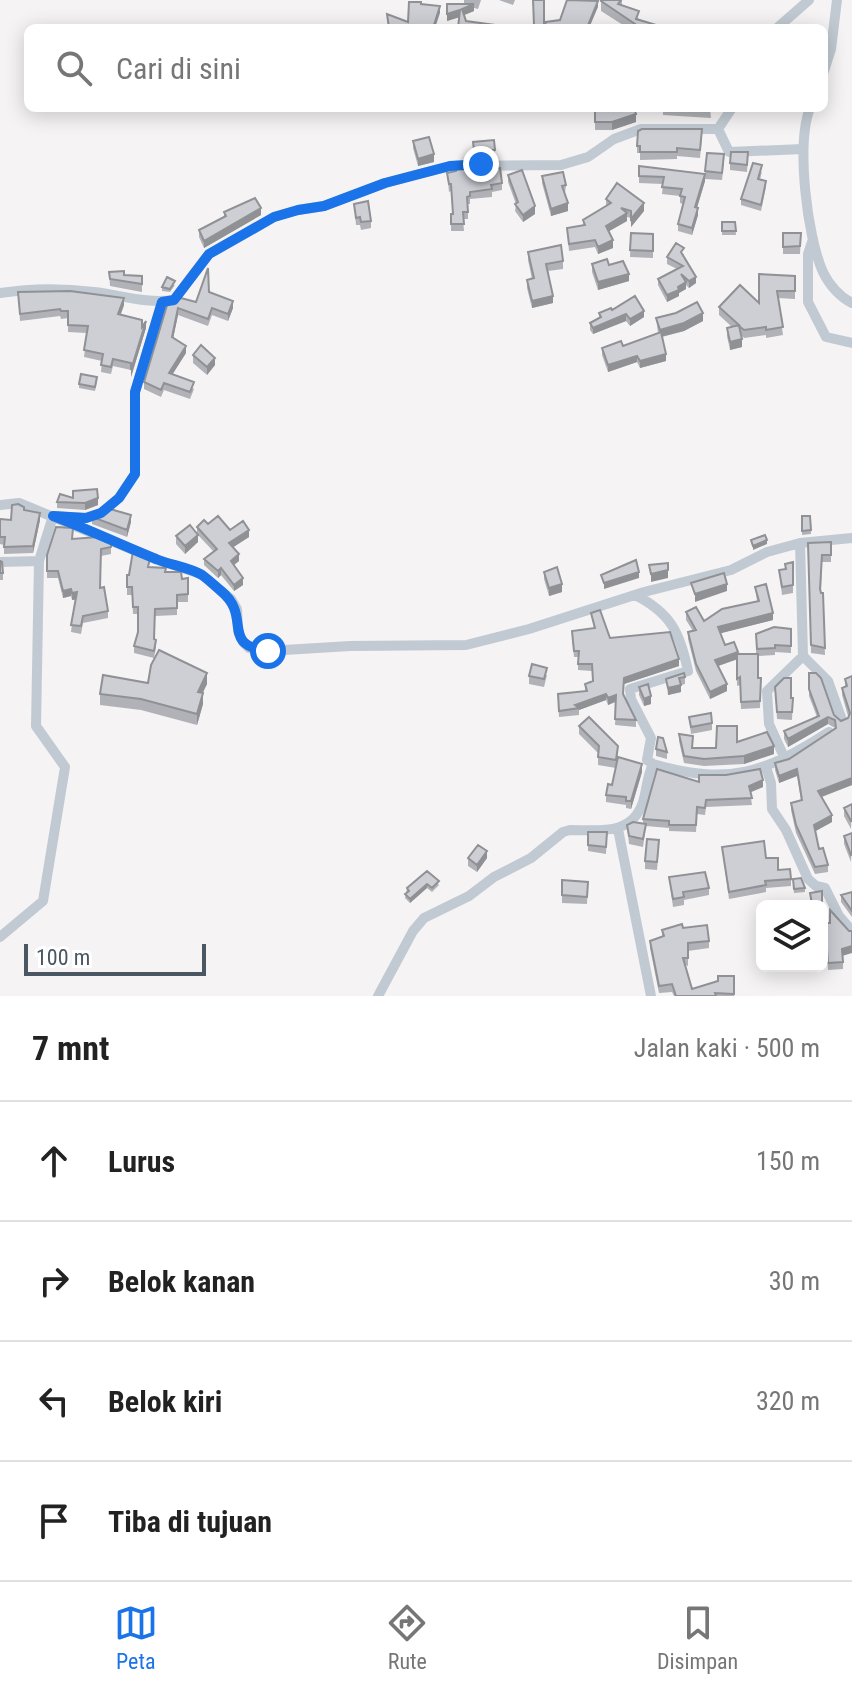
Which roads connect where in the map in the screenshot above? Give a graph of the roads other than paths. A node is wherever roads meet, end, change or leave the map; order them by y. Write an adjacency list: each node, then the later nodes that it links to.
1 (809, 0): 3 (street)
2 (837, 0): 4 (street)
3 (782, 24)
4 (828, 58)
5 (729, 112): 7 (street)
6 (808, 112): 8 (street)
7 (718, 129): 8 (street); 11 (street)
8 (803, 149): 9 (street)
9 (814, 237): 12 (street); 13 (street)
10 (0, 293): 11 (street)
11 (162, 302): 15 (street)
12 (852, 303)
13 (852, 343)
14 (0, 505): 15 (street)
15 (53, 516): 18 (street); 20 (street)
16 (852, 538): 17 (street)
17 (800, 543): 20 (street); 21 (street)
18 (39, 561): 19 (street); 29 (street)
19 (0, 562)
20 (635, 595): 25 (street)
21 (803, 656): 22 (street); 24 (street)
22 (852, 709)
23 (829, 732): 24 (street)
24 (785, 759): 26 (street)
25 (653, 764): 26 (street); 27 (street)
26 (766, 767): 28 (street)
27 (618, 829): 30 (street); 31 (street)
28 (852, 931)
29 (0, 937)
30 (378, 996)
31 (651, 996)

